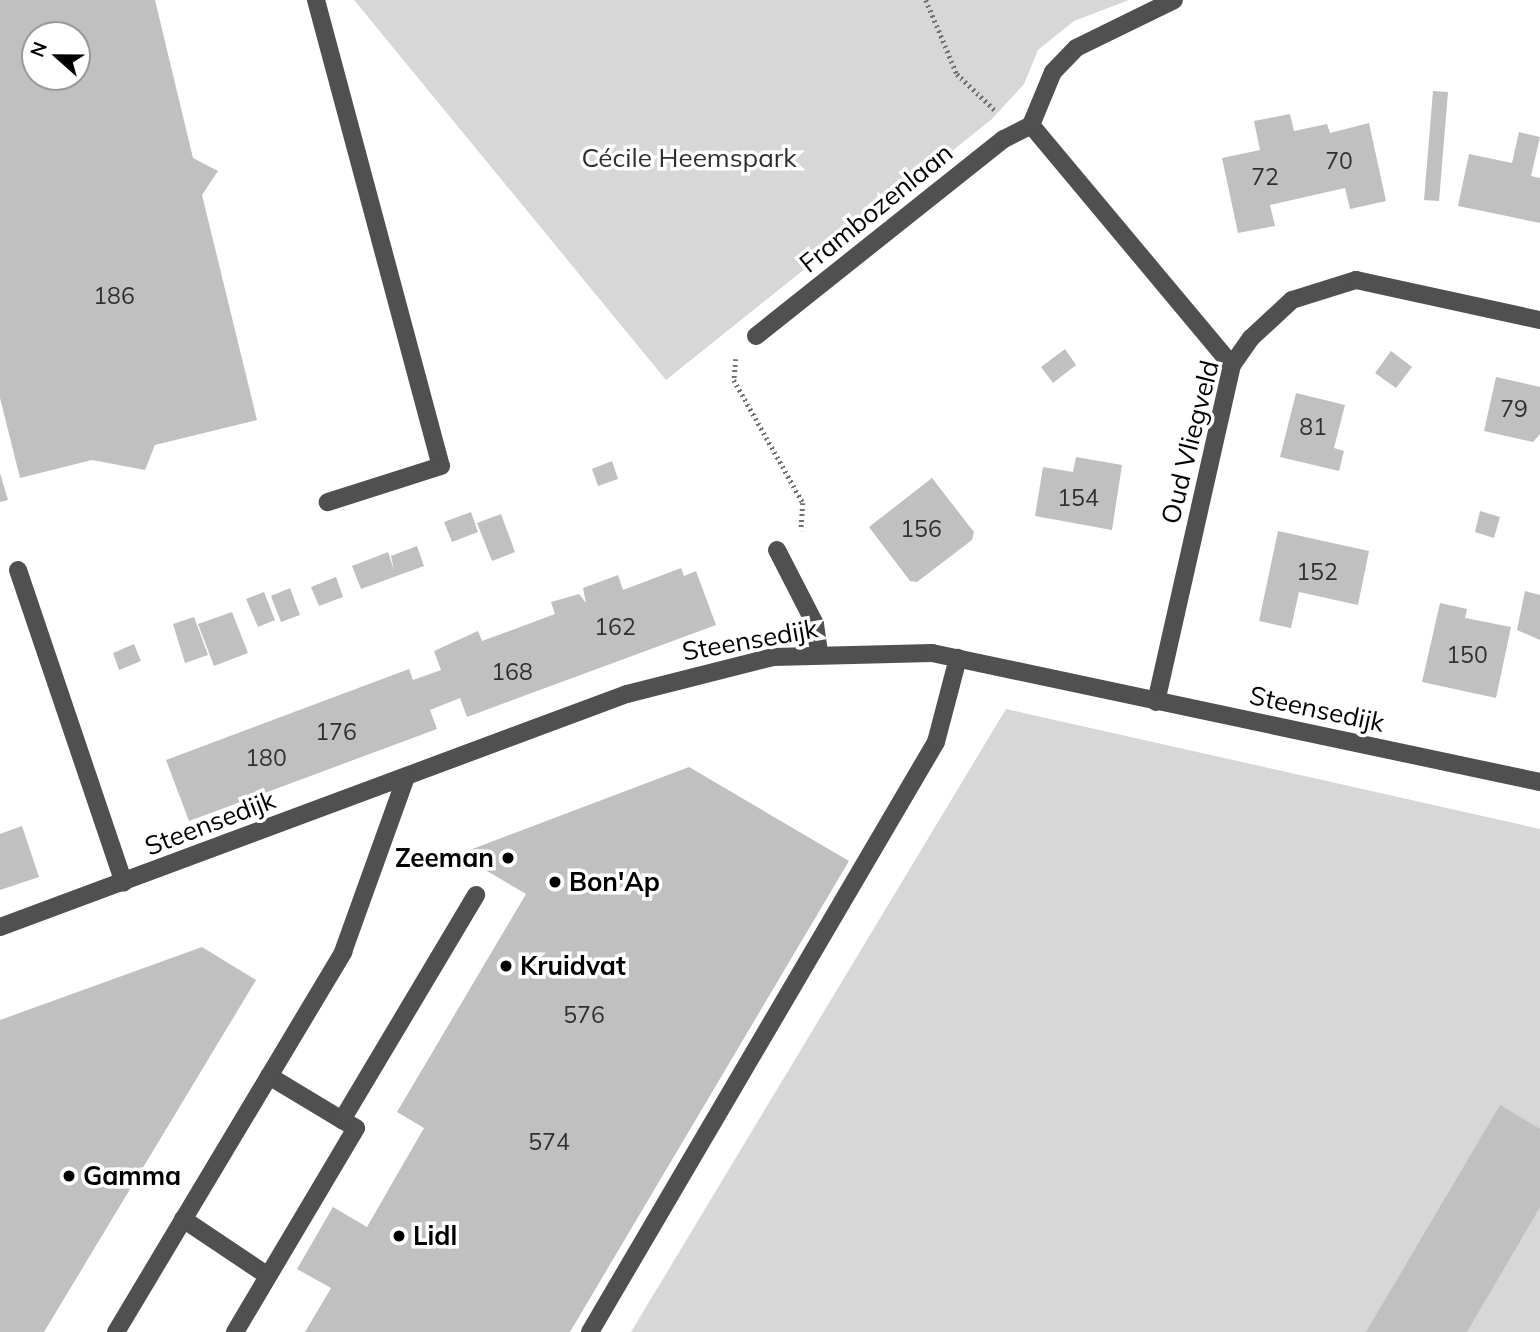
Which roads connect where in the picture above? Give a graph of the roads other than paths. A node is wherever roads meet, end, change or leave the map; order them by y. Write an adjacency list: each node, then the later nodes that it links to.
1 (316, 0): 7 (street)
2 (1174, 0): 3 (street)
3 (1031, 125): 5 (street, Frambozenlaan); 6 (street)
4 (1540, 320): 6 (street, Oud Vliegveld)
5 (756, 336)
6 (1232, 365): 12 (street, Oud Vliegveld)
7 (328, 502)
8 (777, 550): 10 (street)
9 (18, 570): 15 (street)
10 (819, 653): 11 (street, Steensedijk); 13 (street, Steensedijk)
11 (958, 658): 12 (street, Steensedijk); 24 (street)
12 (1156, 702): 14 (street, Steensedijk)
13 (406, 777): 15 (street, Steensedijk); 18 (street)
14 (1540, 782)
15 (124, 883): 17 (street, Steensedijk)
16 (476, 895): 19 (street)
17 (0, 927)
18 (269, 1076): 19 (street); 20 (street)
19 (342, 1120): 21 (street)
20 (183, 1219): 21 (street); 22 (street)
21 (268, 1276): 23 (street)
22 (116, 1332)
23 (235, 1332)
24 (590, 1332)

